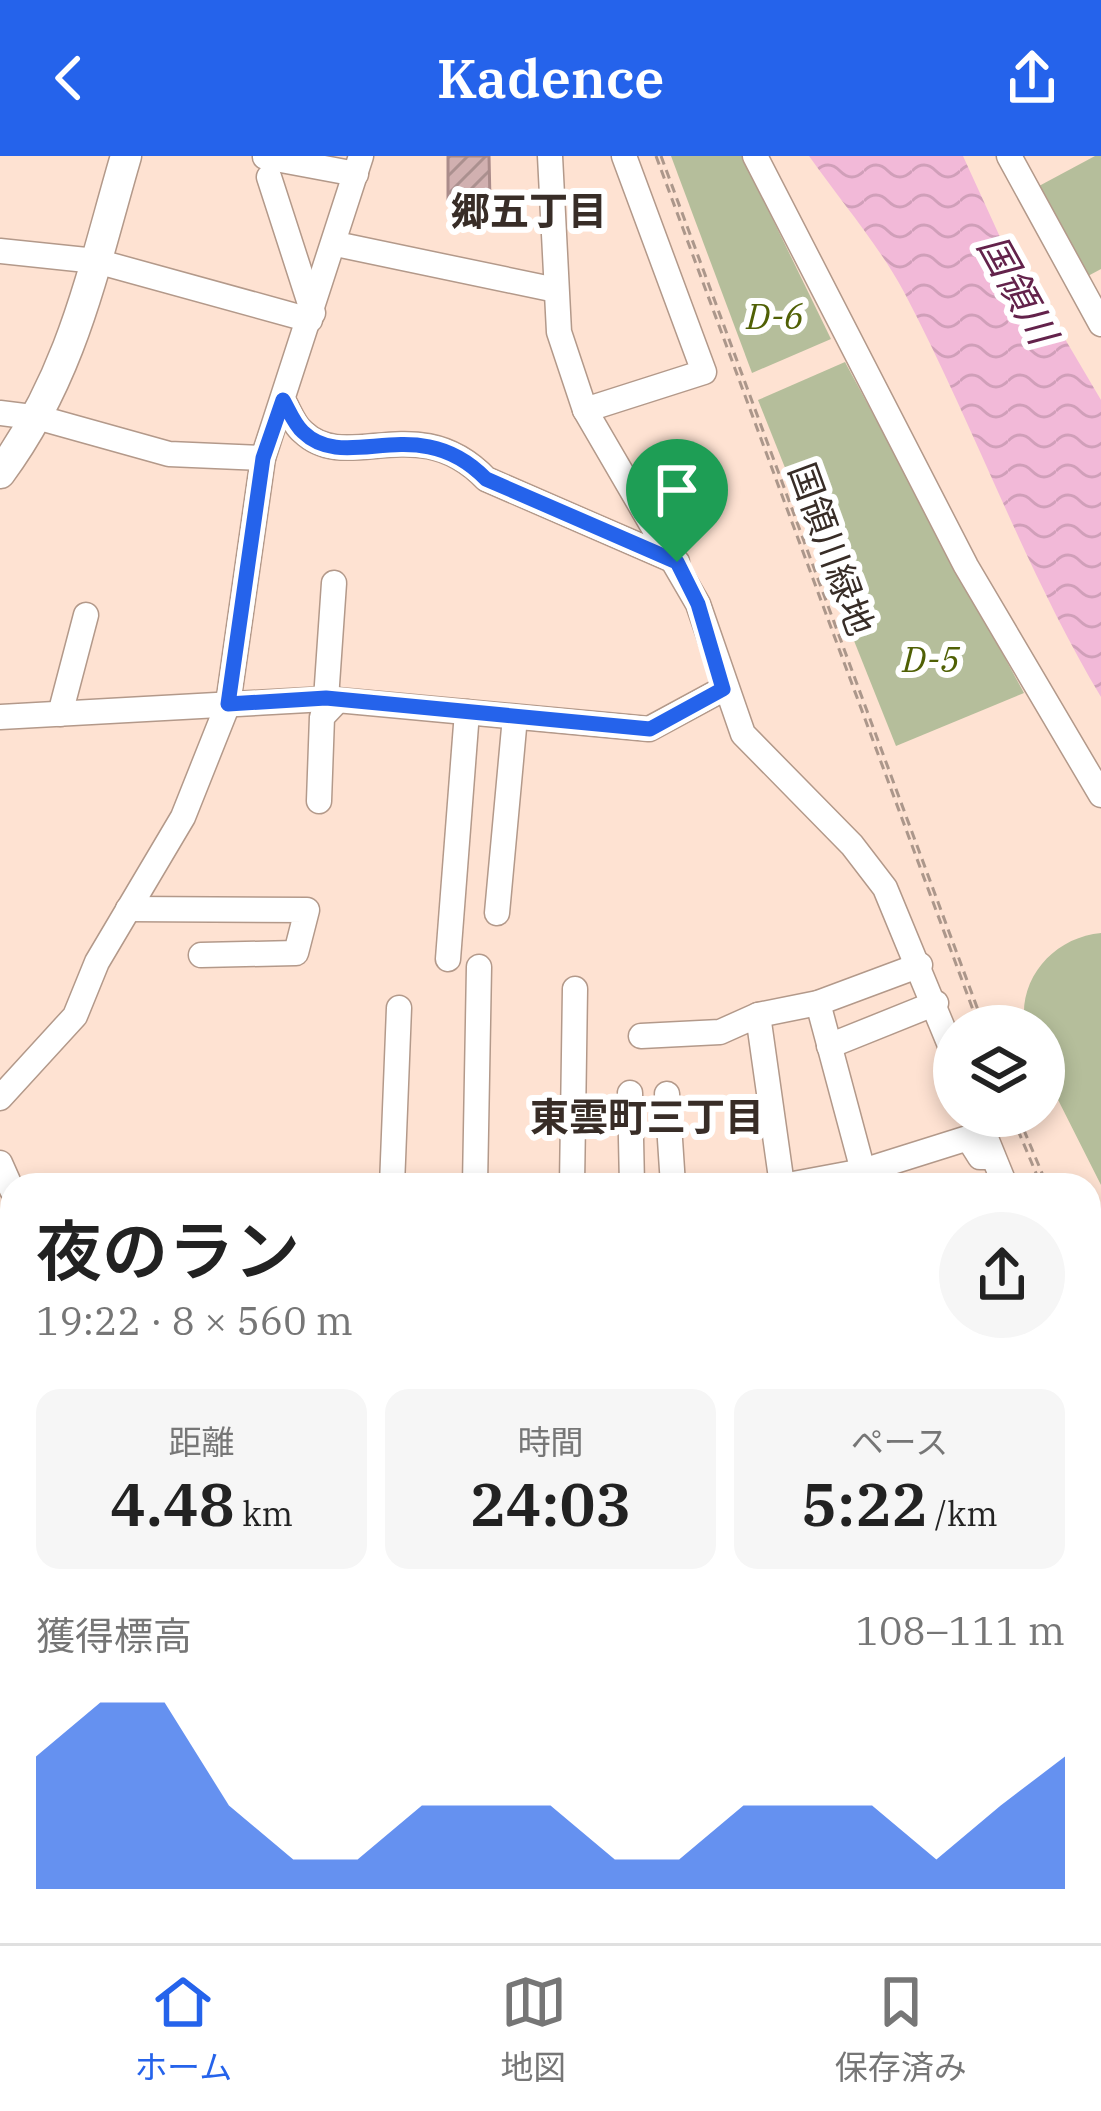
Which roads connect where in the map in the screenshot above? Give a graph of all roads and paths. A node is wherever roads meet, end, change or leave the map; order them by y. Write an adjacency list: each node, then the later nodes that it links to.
1 (126, 156): 11 (main road)
2 (550, 156): 12 (street)
3 (624, 156): 16 (street)
4 (658, 156): 42 (path)
5 (755, 156): 31 (street)
6 (1010, 156): 14 (street)
7 (358, 165): 8 (street); 9 (street)
8 (267, 167): 13 (street)
9 (336, 244): 12 (street); 13 (street)
10 (0, 251): 11 (street)
11 (95, 261): 13 (street); 18 (main road)
12 (556, 290): 16 (street)
13 (312, 316): 15 (street)
14 (1101, 324)
15 (283, 400): 19 (street); 21 (street)
16 (585, 410): 21 (street)
17 (0, 413): 18 (street)
18 (40, 418): 19 (street); 20 (main road)
19 (263, 458): 26 (street)
20 (0, 473)
21 (677, 562): 24 (street)
22 (334, 583): 25 (street)
23 (86, 615): 28 (street)
24 (723, 689): 30 (street); 37 (street)
25 (332, 699): 26 (street); 27 (street); 32 (street)
26 (228, 704): 28 (street); 33 (street)
27 (467, 712): 30 (street); 36 (street)
28 (60, 714): 29 (street)
29 (0, 717)
30 (515, 717): 34 (street)
31 (1101, 795)
32 (319, 801)
33 (128, 909): 35 (street); 49 (street)
34 (497, 914)
35 (201, 956)
36 (448, 959)
37 (920, 965): 40 (street); 41 (street)
38 (479, 967): 55 (street)
39 (575, 989): 56 (street)
40 (936, 1003): 46 (street)
41 (818, 1004): 44 (street); 46 (street)
42 (973, 1005)
43 (399, 1008): 54 (street)
44 (758, 1015): 45 (street); 59 (street)
45 (641, 1036)
46 (829, 1046): 53 (street)
47 (629, 1093): 57 (street)
48 (668, 1094): 58 (street)
49 (0, 1098)
50 (985, 1137): 52 (street)
51 (1024, 1137): 62 (path)
52 (993, 1156): 53 (street); 61 (street)
53 (863, 1171): 60 (street)
54 (392, 1173)
55 (475, 1173)
56 (572, 1173)
57 (632, 1173)
58 (672, 1173)
59 (783, 1173)
60 (852, 1173)
61 (1000, 1173)
62 (1039, 1173)

